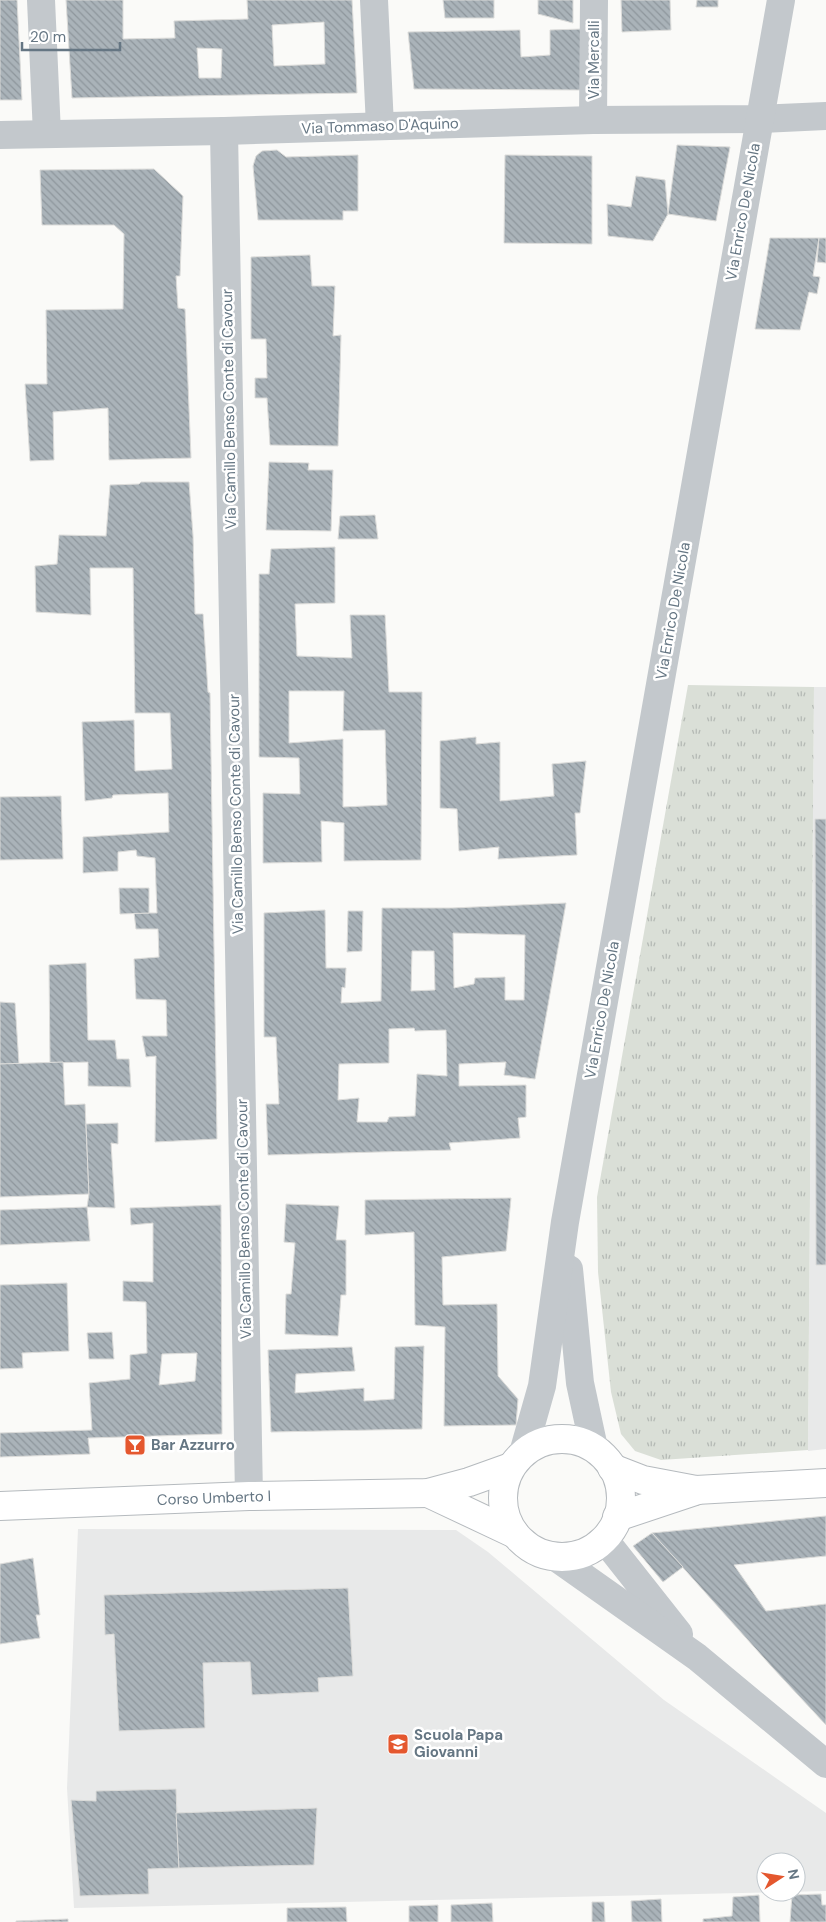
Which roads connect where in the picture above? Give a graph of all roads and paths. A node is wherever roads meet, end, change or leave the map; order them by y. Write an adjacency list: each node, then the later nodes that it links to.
1 (41, 0): 10 (street)
2 (374, 0): 8 (street)
3 (594, 0): 7 (street, Via Mercalli)
4 (781, 0): 6 (street, Via Enrico De Nicola)
5 (826, 116): 6 (street, Via Tommaso D'Aquino)
6 (759, 119): 7 (street, Via Tommaso D'Aquino); 12 (street, Via Enrico De Nicola)
7 (594, 120): 8 (street, Via Tommaso D'Aquino)
8 (380, 126): 9 (street, Via Tommaso D'Aquino)
9 (224, 131): 10 (street, Via Tommaso D'Aquino); 19 (street, Via Camillo Benso Conte di Cavour)
10 (47, 134): 11 (street, Via Tommaso D'Aquino)
11 (0, 135)
12 (564, 1222): 13 (street); 14 (street)
13 (594, 1448): 14 (main road); 15 (main road)
14 (517, 1460): 18 (main road, Corso Umberto I); 22 (main road)
15 (612, 1468): 17 (main road); 21 (main road)
16 (826, 1484): 17 (main road)
17 (696, 1490): 21 (main road)
18 (428, 1493): 19 (main road, Corso Umberto I); 22 (main road, Corso Umberto I)
19 (249, 1496): 20 (main road, Corso Umberto I)
20 (0, 1506)
21 (611, 1528): 23 (main road); 24 (street)
22 (515, 1534): 23 (main road)
23 (554, 1556): 24 (street)
24 (697, 1657): 25 (street)
25 (826, 1764)

